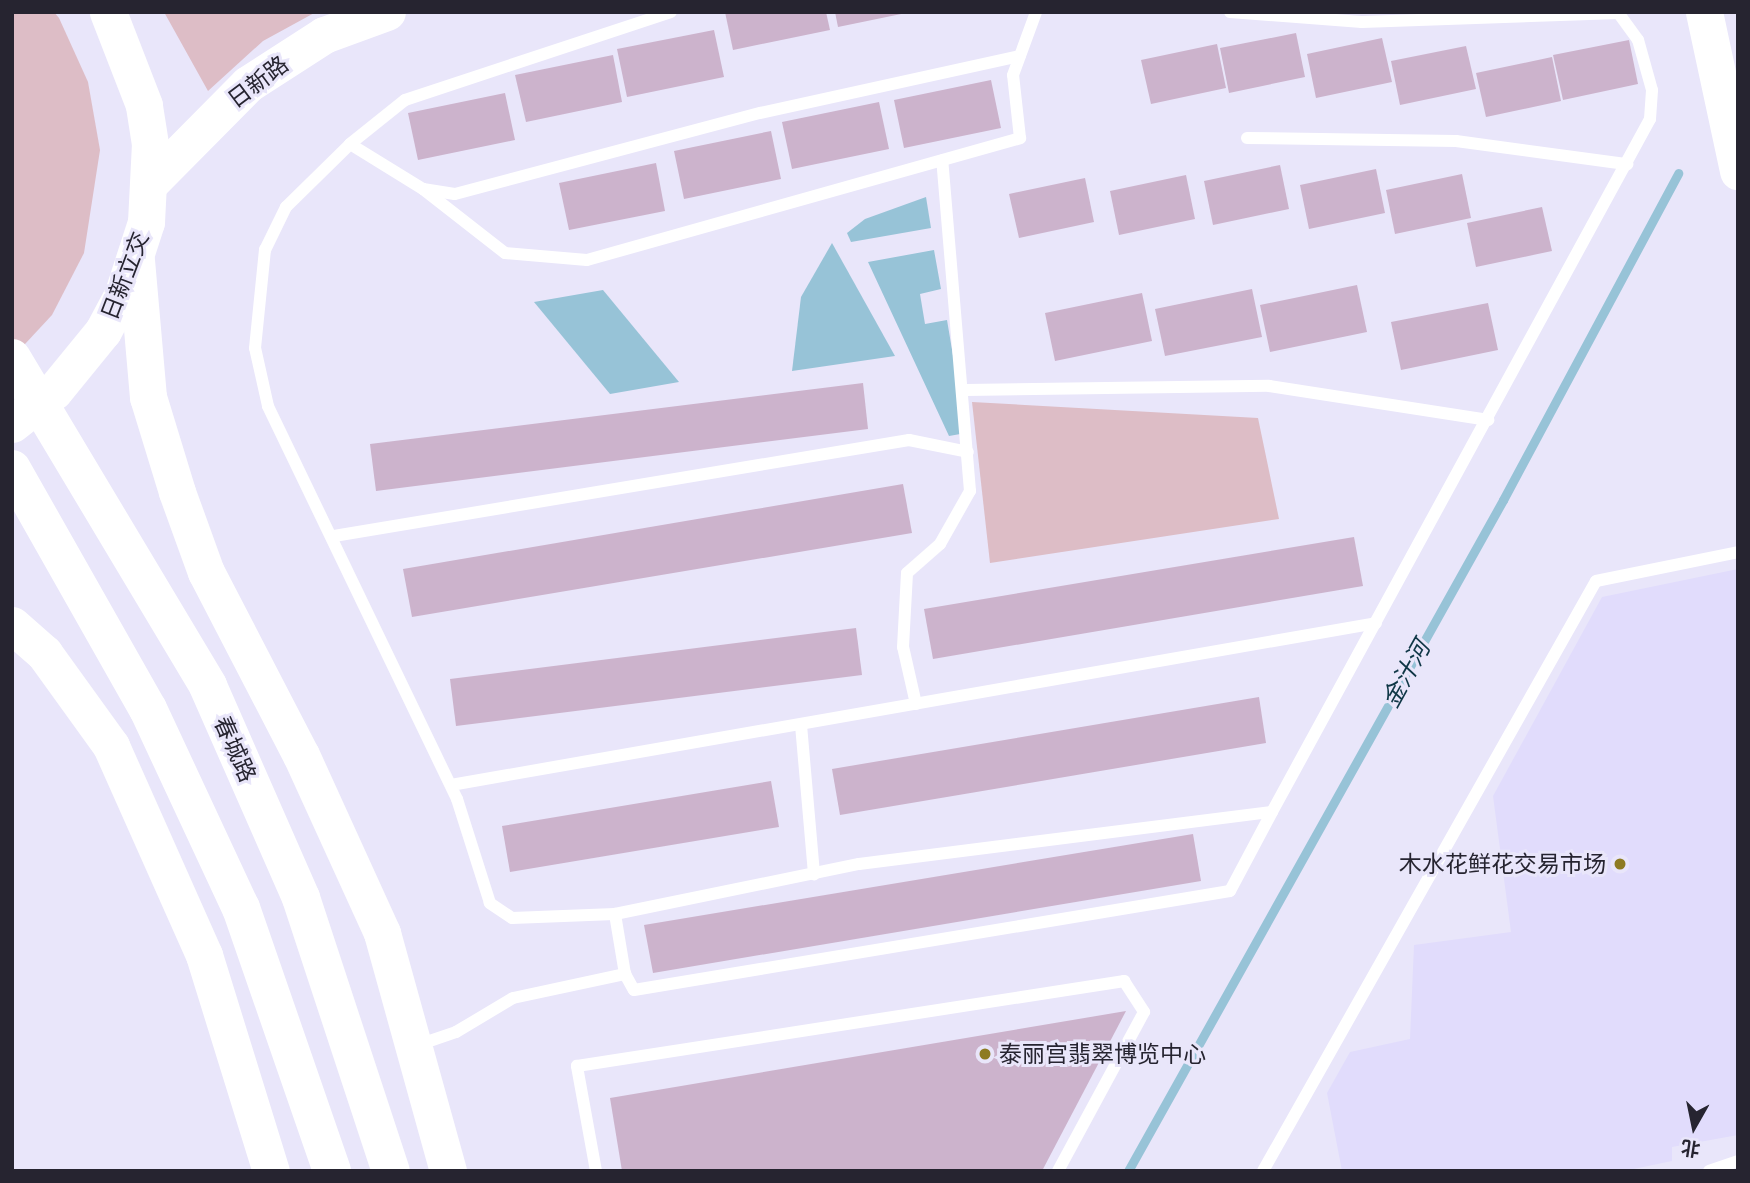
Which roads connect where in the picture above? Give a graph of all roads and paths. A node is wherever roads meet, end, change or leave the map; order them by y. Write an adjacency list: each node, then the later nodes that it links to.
1 (108, 12): 14 (main road, 日新立交)
2 (387, 12): 14 (main road, 日新路)
3 (671, 12): 10 (lane)
4 (1036, 12): 8 (lane)
5 (1230, 12): 7 (lane)
6 (1704, 12): 13 (main road)
7 (1619, 13): 12 (lane)
8 (1020, 56): 11 (lane); 15 (lane)
9 (1247, 138): 12 (lane)
10 (350, 144): 15 (lane); 23 (lane)
11 (943, 160): 15 (lane); 18 (lane)
12 (1627, 164): 19 (lane)
13 (1738, 172)
14 (150, 183): 16 (main road, 日新立交)
15 (423, 189)
16 (136, 260): 20 (main road, 日新立交); 34 (main road)
17 (12, 358): 38 (main road, 春城路)
18 (966, 390): 19 (lane); 21 (lane)
19 (1488, 420): 25 (lane)
20 (12, 424)
21 (968, 452): 23 (lane); 27 (lane)
22 (22, 484): 37 (main road)
23 (334, 536): 29 (lane)
24 (1738, 552): 42 (lane)
25 (1376, 623): 27 (lane); 30 (lane)
26 (12, 625): 36 (main road)
27 (916, 704): 28 (lane)
28 (801, 725): 29 (lane); 31 (lane)
29 (451, 785): 32 (lane)
30 (1272, 812): 31 (lane); 33 (lane)
31 (814, 874): 32 (lane)
32 (615, 914): 33 (lane)
33 (625, 974): 34 (lane)
34 (415, 1046): 39 (main road)
35 (1738, 1160): 43 (lane)
36 (271, 1171)
37 (332, 1171)
38 (391, 1171)
39 (448, 1171)
40 (596, 1171): 41 (lane)
41 (1058, 1171)
42 (1263, 1171)
43 (1709, 1171)

